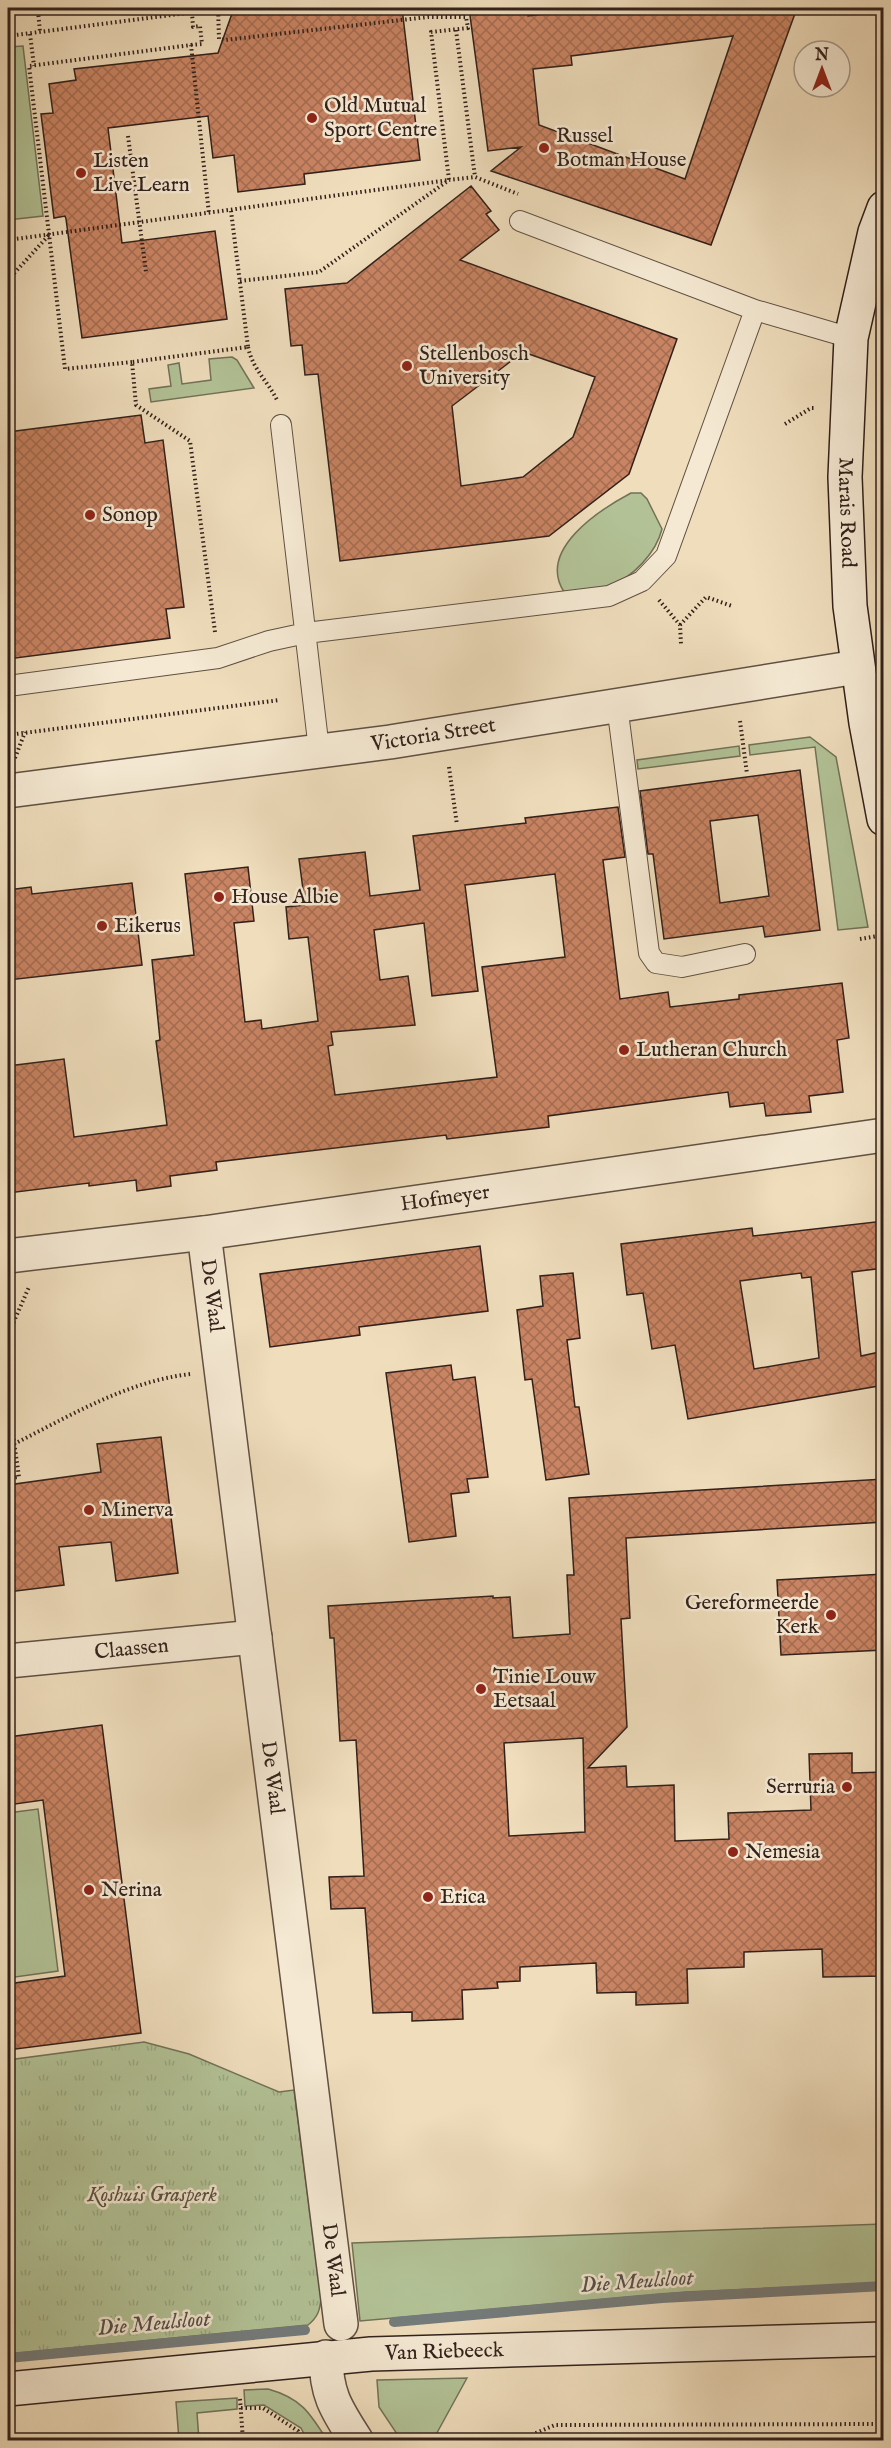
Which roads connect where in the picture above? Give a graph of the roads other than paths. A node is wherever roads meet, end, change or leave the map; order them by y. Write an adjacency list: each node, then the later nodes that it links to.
1 (884, 208): 4 (street, Marais Road)
2 (520, 221): 3 (lane)
3 (755, 310): 4 (lane); 6 (lane)
4 (850, 338): 7 (street, Marais Road)
5 (281, 425): 6 (lane)
6 (306, 633): 8 (lane); 10 (lane)
7 (857, 667): 9 (street, Victoria Street); 12 (street, Marais Road)
8 (8, 686)
9 (617, 705): 10 (street, Victoria Street); 13 (lane)
10 (319, 750): 11 (street, Victoria Street)
11 (9, 779)
12 (884, 819)
13 (745, 954)
14 (884, 1135): 15 (street, Hofmeyer)
15 (204, 1233): 16 (street, Hofmeyer); 17 (street, De Waal)
16 (8, 1256)
17 (255, 1637): 18 (street, Claassen); 19 (street, De Waal)
18 (8, 1661)
19 (341, 2324)
20 (884, 2339): 21 (street, Van Riebeeck)
21 (326, 2357): 22 (street, Van Riebeeck); 23 (street)
22 (8, 2389)
23 (356, 2440)

